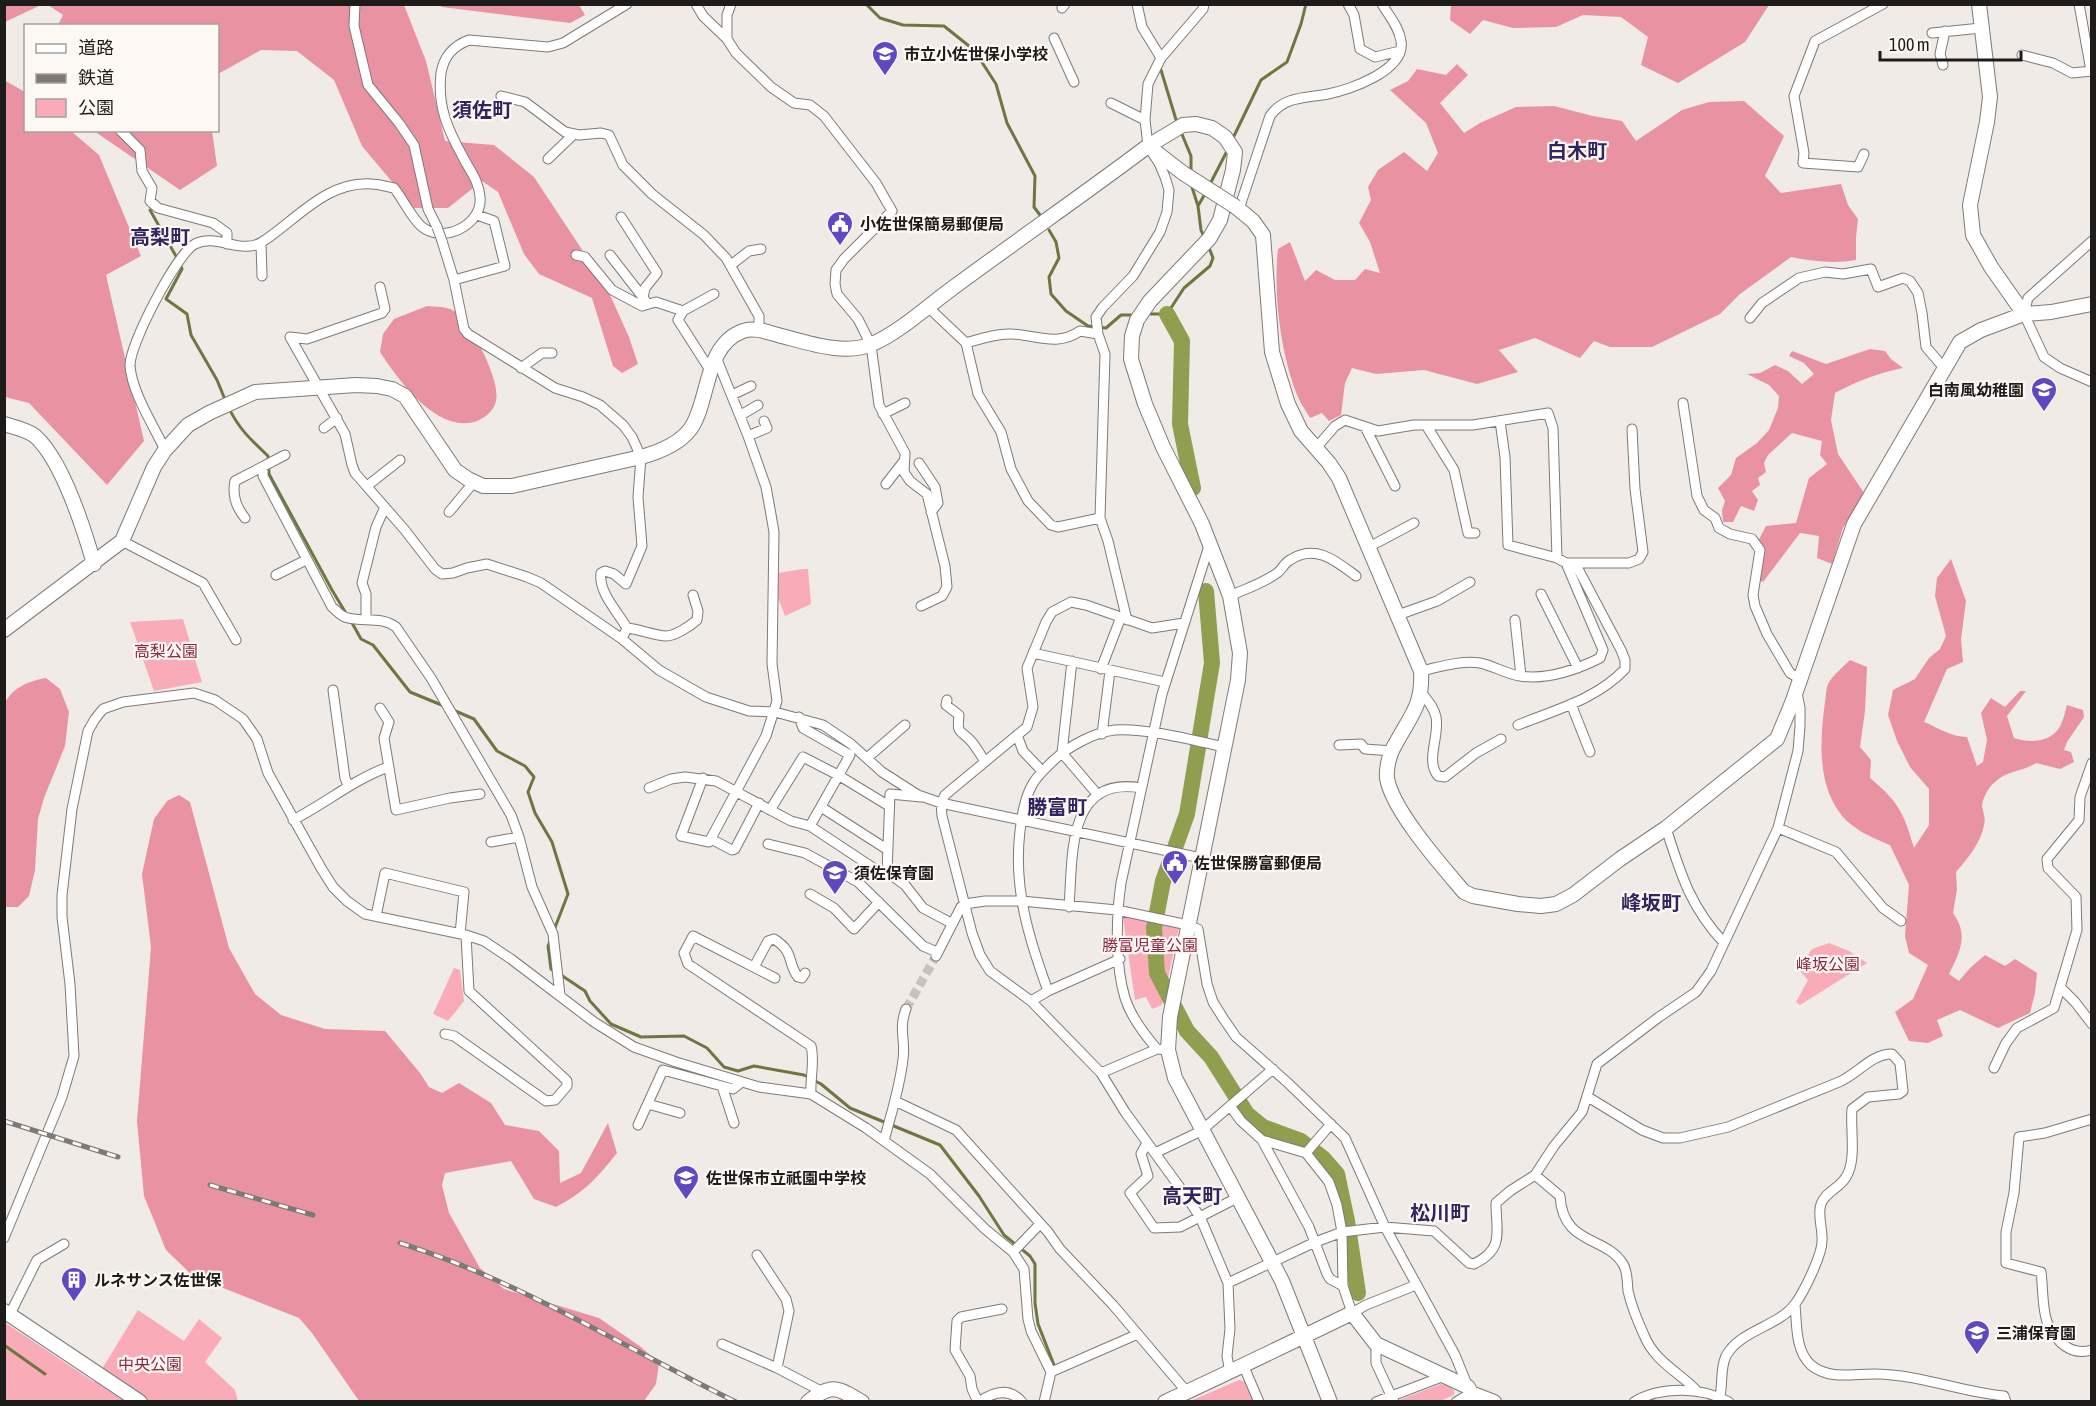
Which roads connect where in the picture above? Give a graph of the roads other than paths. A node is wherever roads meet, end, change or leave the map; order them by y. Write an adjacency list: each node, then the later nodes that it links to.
1 (355, 4): 42 (street, bridge)
2 (627, 4): 32 (street)
3 (696, 4): 16 (street)
4 (731, 4): 16 (street)
5 (1137, 4): 19 (street)
6 (1204, 4): 19 (street)
7 (1348, 4): 17 (street)
8 (1382, 4): 17 (street)
9 (1883, 4): 29 (street)
10 (1979, 4): 12 (street)
11 (2079, 4): 21 (street)
12 (1981, 28): 13 (street); 49 (street)
13 (1946, 31): 14 (street); 20 (street)
14 (1932, 33)
15 (1054, 38): 22 (street)
16 (727, 39): 54 (street)
17 (1400, 51): 31 (street)
18 (2022, 55): 21 (street)
19 (1161, 58): 25 (street)
20 (1943, 65)
21 (2091, 71)
22 (1074, 82)
23 (501, 96): 27 (street)
24 (1111, 103): 25 (street)
25 (1145, 120): 28 (street)
26 (122, 132): 36 (street)
27 (574, 134): 30 (street); 40 (street)
28 (1148, 146): 31 (street, bridge); 47 (street); 52 (street); 98 (street)
29 (1864, 154)
30 (548, 159)
31 (1237, 208): 78 (street)
32 (477, 215): 35 (street); 42 (street)
33 (621, 218): 45 (street)
34 (2091, 241): 49 (street)
35 (261, 243): 36 (street); 41 (street)
36 (228, 244): 79 (street)
37 (761, 249): 40 (street)
38 (576, 255): 45 (street)
39 (610, 255): 45 (street)
40 (731, 265): 51 (street)
41 (262, 276)
42 (454, 280): 57 (street)
43 (380, 287): 62 (street)
44 (714, 294): 48 (street)
45 (646, 301): 48 (street)
46 (2091, 304): 49 (street)
47 (928, 307): 53 (street); 54 (street)
48 (683, 311): 59 (street)
49 (2024, 314): 58 (street); 60 (street)
50 (1750, 318): 58 (street)
51 (759, 330): 54 (street); 56 (street)
52 (1097, 331): 53 (street); 94 (street)
53 (966, 343): 94 (street)
54 (871, 345): 67 (street)
55 (552, 353): 57 (street)
56 (716, 357): 59 (street); 63 (street)
57 (521, 368): 81 (street)
58 (1944, 368): 126 (street)
59 (710, 370): 81 (street)
60 (2091, 382)
61 (751, 386): 63 (street)
62 (320, 387): 69 (street); 79 (street); 86 (street)
63 (732, 395): 68 (street)
64 (905, 403): 67 (street)
65 (1683, 404): 126 (street)
66 (758, 405): 68 (street)
67 (883, 414): 83 (street)
68 (741, 415): 77 (street)
69 (337, 418): 75 (street); 88 (street)
70 (764, 421): 77 (street)
71 (1500, 421): 73 (street); 101 (street); 101 (street)
72 (4, 424): 102 (street)
73 (1426, 425): 74 (street); 96 (street)
74 (1365, 427): 78 (street); 89 (street)
75 (324, 428)
76 (1632, 429): 101 (street)
77 (748, 436): 132 (street)
78 (1316, 448): 99 (street)
79 (165, 450): 97 (street)
80 (285, 456): 85 (street)
81 (641, 457): 86 (street); 115 (street)
82 (399, 460): 88 (street)
83 (904, 462): 87 (street); 92 (street)
84 (919, 463): 92 (street)
85 (263, 467): 93 (street); 100 (street)
86 (474, 482): 91 (street)
87 (886, 484)
88 (367, 486): 90 (street)
89 (1395, 486)
90 (385, 507): 111 (street); 117 (street)
91 (448, 512)
92 (931, 512): 109 (street)
93 (245, 518)
94 (1100, 518): 112 (street)
95 (1414, 523): 99 (street)
96 (1475, 533)
97 (122, 541): 102 (street); 118 (street)
98 (1209, 546): 108 (street); 114 (street)
99 (1369, 546): 110 (street)
100 (306, 560): 103 (street); 111 (street)
101 (1566, 561): 121 (street); 130 (street)
102 (94, 564): 116 (street)
103 (276, 575)
104 (1356, 576): 108 (street)
105 (1470, 582): 110 (street)
106 (1541, 594): 121 (street)
107 (693, 595): 115 (street)
108 (1230, 596): 142 (street)
109 (921, 606)
110 (1398, 615): 123 (street)
111 (366, 619): 170 (street)
112 (1124, 619): 114 (street); 119 (street); 122 (street)
113 (1515, 620): 124 (street)
114 (1184, 623): 125 (street)
115 (627, 628): 117 (street)
116 (4, 630)
117 (622, 639): 132 (street)
118 (236, 640)
119 (1033, 652): 120 (street); 138 (street)
120 (1072, 661): 122 (street); 144 (street)
121 (1578, 668): 124 (street)
122 (1105, 670): 125 (street); 137 (street)
123 (1421, 671): 124 (street); 128 (street)
124 (1521, 676)
125 (1165, 682): 136 (street)
126 (1798, 685): 167 (street); 168 (street)
127 (333, 690): 152 (street)
128 (1422, 693): 139 (street); 143 (street)
129 (947, 700): 146 (street)
130 (1571, 704): 134 (street); 141 (street)
131 (380, 708): 148 (street)
132 (775, 712): 133 (street); 155 (street)
133 (799, 717): 145 (street); 150 (street)
134 (1518, 725)
135 (899, 726): 145 (street)
136 (1153, 733): 137 (street); 142 (street); 154 (street)
137 (1102, 734): 144 (street)
138 (1017, 735): 146 (street); 149 (street)
139 (1501, 739)
140 (1339, 745): 143 (street)
141 (1591, 746)
142 (1224, 747): 176 (street)
143 (1392, 751): 167 (street)
144 (1062, 753): 149 (street); 157 (street)
145 (867, 758): 158 (street)
146 (985, 761): 160 (street)
147 (2091, 763): 194 (street)
148 (388, 767): 152 (street); 156 (street)
149 (1042, 771): 164 (street)
150 (838, 775): 161 (street); 162 (street); 163 (street)
151 (703, 778): 153 (street); 155 (street); 171 (street)
152 (348, 785): 165 (street)
153 (649, 788)
154 (1141, 788): 157 (street); 172 (street)
155 (737, 791): 159 (street); 171 (street)
156 (480, 794)
157 (1098, 795): 169 (street)
158 (923, 797): 160 (street); 161 (street)
159 (759, 803): 163 (street); 171 (street)
160 (942, 803): 164 (street); 181 (street)
161 (889, 806): 175 (street)
162 (820, 807): 166 (street); 175 (street)
163 (770, 810): 166 (street)
164 (1022, 819): 169 (street); 179 (street)
165 (293, 820): 184 (street); 229 (street)
166 (810, 826): 177 (street)
167 (1666, 828): 189 (street)
168 (1778, 828): 185 (street); 189 (street)
169 (1075, 830): 172 (street); 182 (street)
170 (519, 837): 173 (street); 196 (street)
171 (711, 838)
172 (1130, 841): 176 (street); 183 (street)
173 (491, 842)
174 (768, 844): 180 (street)
175 (888, 850): 177 (street)
176 (1202, 858): 187 (street)
177 (887, 872): 186 (street)
178 (810, 894): 180 (street)
179 (1021, 901): 181 (street); 182 (street); 195 (street)
180 (879, 902): 186 (street)
181 (965, 904): 186 (street); 197 (street)
182 (1069, 907): 183 (street)
183 (1117, 910): 187 (street); 190 (street)
184 (376, 916): 188 (street); 188 (street)
185 (1901, 921)
186 (951, 923)
187 (1188, 925): 201 (street); 203 (street)
188 (464, 934): 196 (street); 200 (street)
189 (1724, 943): 208 (street)
190 (1120, 960): 195 (street); 201 (street)
191 (754, 967): 192 (street); 193 (street); 207 (street)
192 (805, 973)
193 (775, 978)
194 (2060, 987): 199 (street); 202 (street)
195 (1048, 991): 197 (street)
196 (560, 995): 205 (street)
197 (1031, 1001): 204 (street)
198 (906, 1009): 209 (street)
199 (2091, 1024)
200 (445, 1034)
201 (1162, 1049): 204 (street); 217 (street)
202 (1994, 1068)
203 (1273, 1069): 211 (street); 215 (street)
204 (1101, 1073): 220 (street)
205 (742, 1082): 206 (street); 207 (street)
206 (722, 1086): 210 (street); 214 (street)
207 (811, 1094): 219 (street)
208 (1588, 1097): 223 (street); 238 (street)
209 (895, 1101): 219 (street); 226 (street)
210 (648, 1104): 212 (street); 216 (street)
211 (1230, 1106): 217 (street); 218 (street)
212 (680, 1113)
213 (2091, 1119): 246 (street)
214 (734, 1123)
215 (1331, 1124): 222 (street); 227 (street)
216 (638, 1125)
217 (1201, 1131): 221 (street); 224 (street)
218 (1262, 1140): 222 (street); 230 (street)
219 (884, 1141): 232 (street)
220 (1147, 1143): 221 (street); 225 (street)
221 (1155, 1153): 225 (street)
222 (1306, 1153): 228 (street)
223 (1534, 1175): 227 (street); 253 (street)
224 (1237, 1197): 225 (street); 234 (street)
225 (1199, 1217): 235 (street)
226 (1039, 1225): 232 (street); 242 (street)
227 (1385, 1227): 228 (street); 236 (street)
228 (1342, 1232): 230 (street); 237 (street)
229 (4, 1238)
230 (1316, 1242): 234 (street); 237 (street)
231 (64, 1244): 240 (street)
232 (1013, 1252): 249 (street)
233 (757, 1255): 248 (street)
234 (1272, 1262): 235 (street); 243 (street)
235 (1228, 1283): 250 (street)
236 (1416, 1285): 241 (street); 255 (street)
237 (1343, 1286): 241 (street)
238 (1795, 1305): 256 (street); 272 (street)
239 (1002, 1309): 261 (street)
240 (7, 1312): 258 (street)
241 (1352, 1313): 243 (street); 245 (street)
242 (1138, 1334): 249 (street); 254 (street)
243 (1303, 1336): 247 (street); 266 (street)
244 (722, 1344): 248 (street)
245 (1376, 1344): 251 (street); 257 (street)
246 (2091, 1350)
247 (1244, 1367): 250 (street); 265 (street)
248 (777, 1368): 252 (street)
249 (1051, 1372): 263 (street)
250 (1230, 1373): 254 (street)
251 (1444, 1376): 255 (street); 257 (street)
252 (821, 1391): 259 (street); 260 (street)
253 (1697, 1391): 256 (street); 270 (street)
254 (1187, 1392): 264 (street)
255 (1471, 1394): 268 (street); 269 (street)
256 (1720, 1396): 271 (street)
257 (1393, 1399): 267 (street)
258 (140, 1401)
259 (808, 1401)
260 (862, 1401)
261 (978, 1401): 262 (street)
262 (1022, 1401)
263 (1044, 1401)
264 (1165, 1401)
265 (1259, 1401)
266 (1330, 1401)
267 (1376, 1401)
268 (1456, 1401)
269 (1494, 1401)
270 (1634, 1401)
271 (1729, 1401)
272 (2006, 1401)

